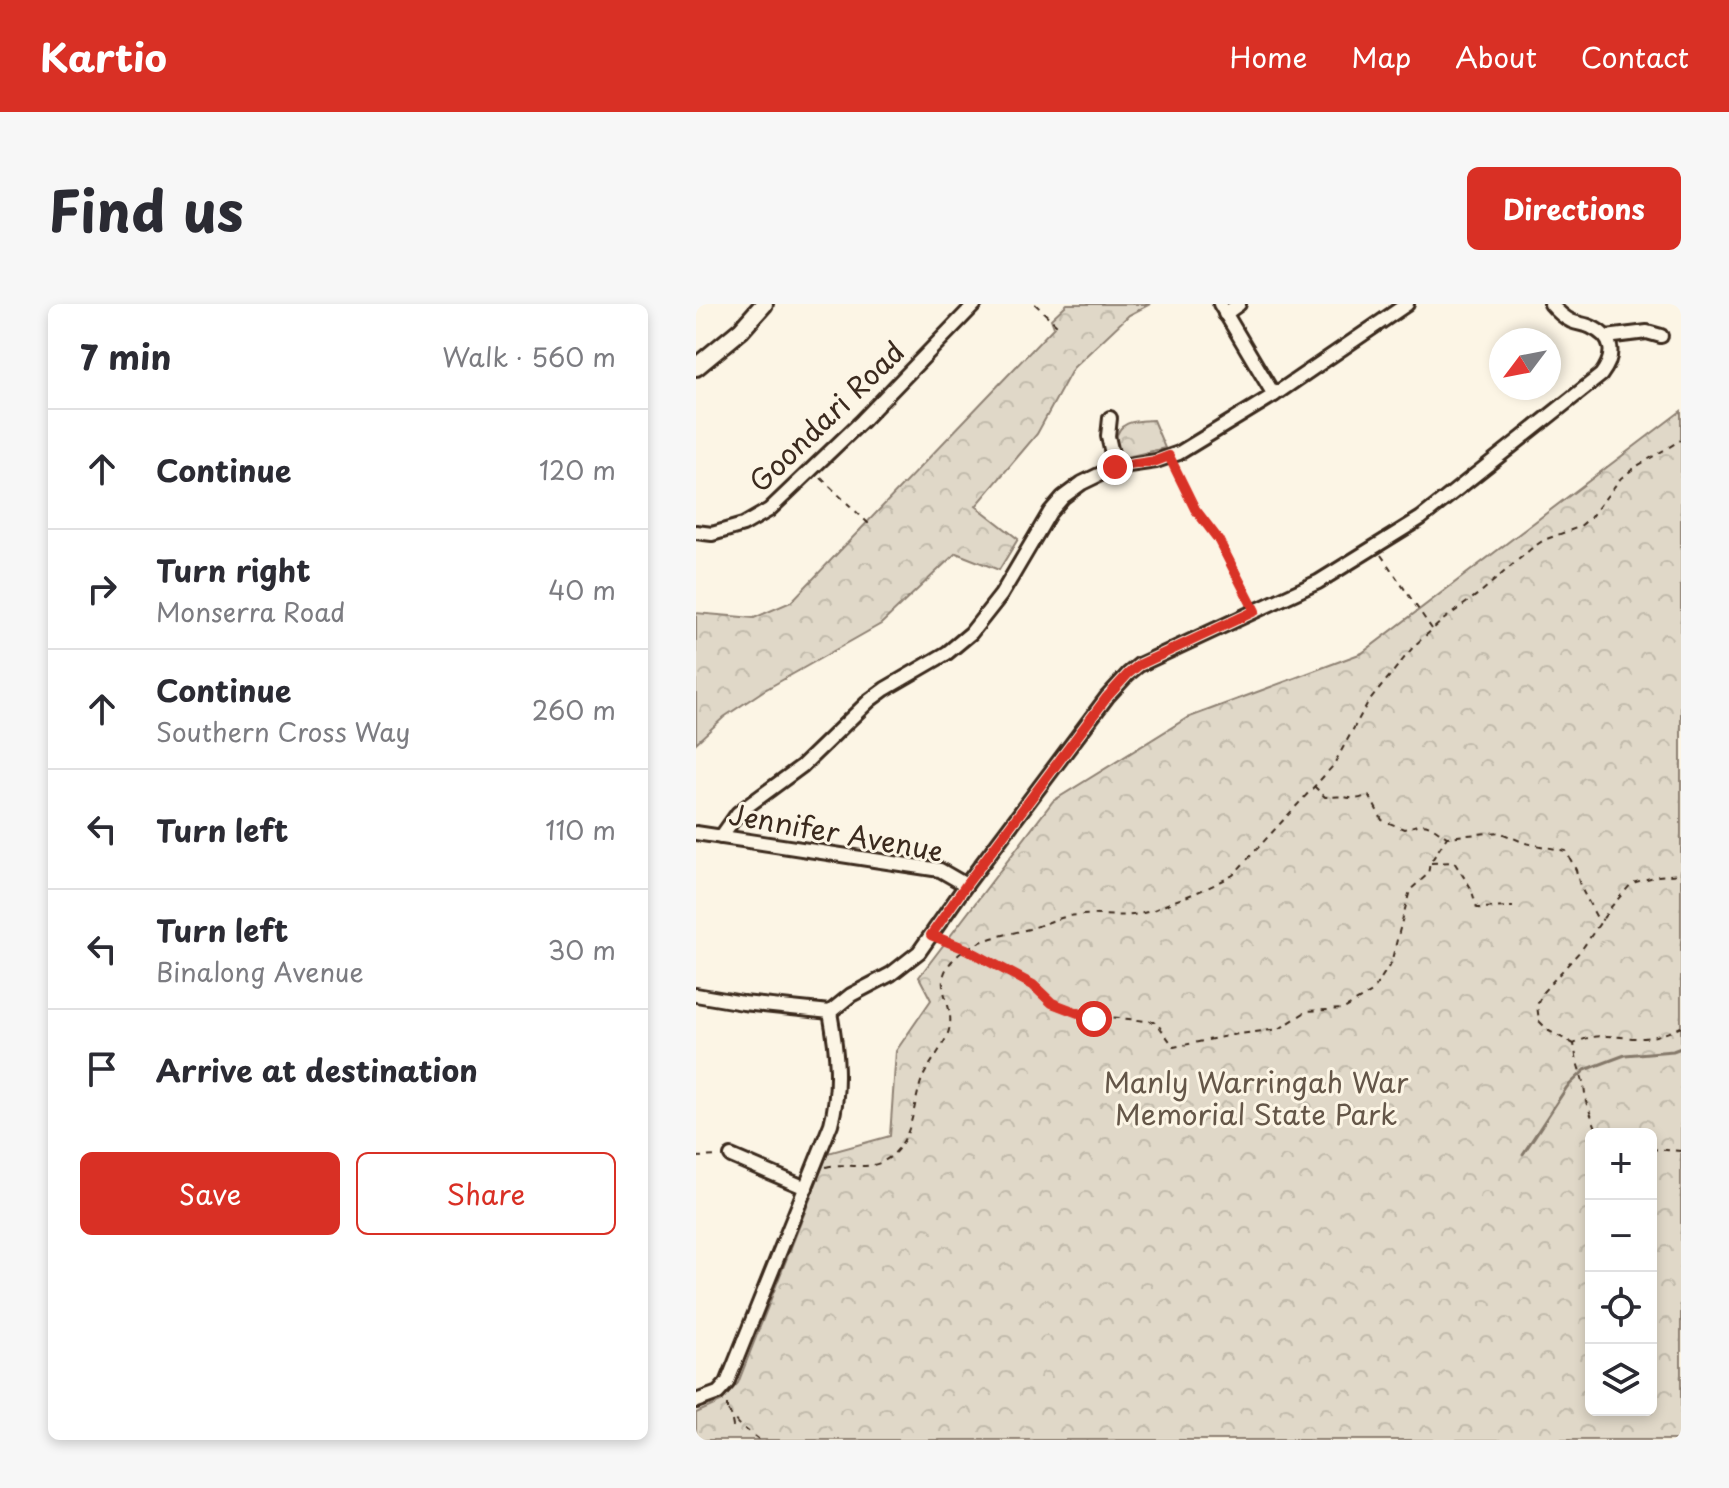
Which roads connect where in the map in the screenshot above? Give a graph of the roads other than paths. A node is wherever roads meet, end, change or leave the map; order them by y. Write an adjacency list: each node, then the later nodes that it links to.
1 (764, 304): 9 (main road)
2 (975, 304): 13 (street, Goondari Road)
3 (1239, 304): 6 (street)
4 (1407, 304): 10 (street)
5 (1551, 304): 8 (street)
6 (1222, 309): 10 (street)
7 (1661, 336): 8 (street)
8 (1606, 337): 16 (street)
9 (696, 367)
10 (1274, 395): 12 (street)
11 (1110, 418): 12 (street)
12 (1115, 467): 15 (street)
13 (696, 532)
14 (696, 833): 15 (street, Jennifer Avenue)
15 (721, 837): 16 (street, Jennifer Avenue)
16 (966, 885): 18 (street)
17 (696, 995): 18 (street)
18 (830, 1012): 20 (street)
19 (731, 1156): 20 (street)
20 (806, 1188): 21 (street)
21 (696, 1401)

